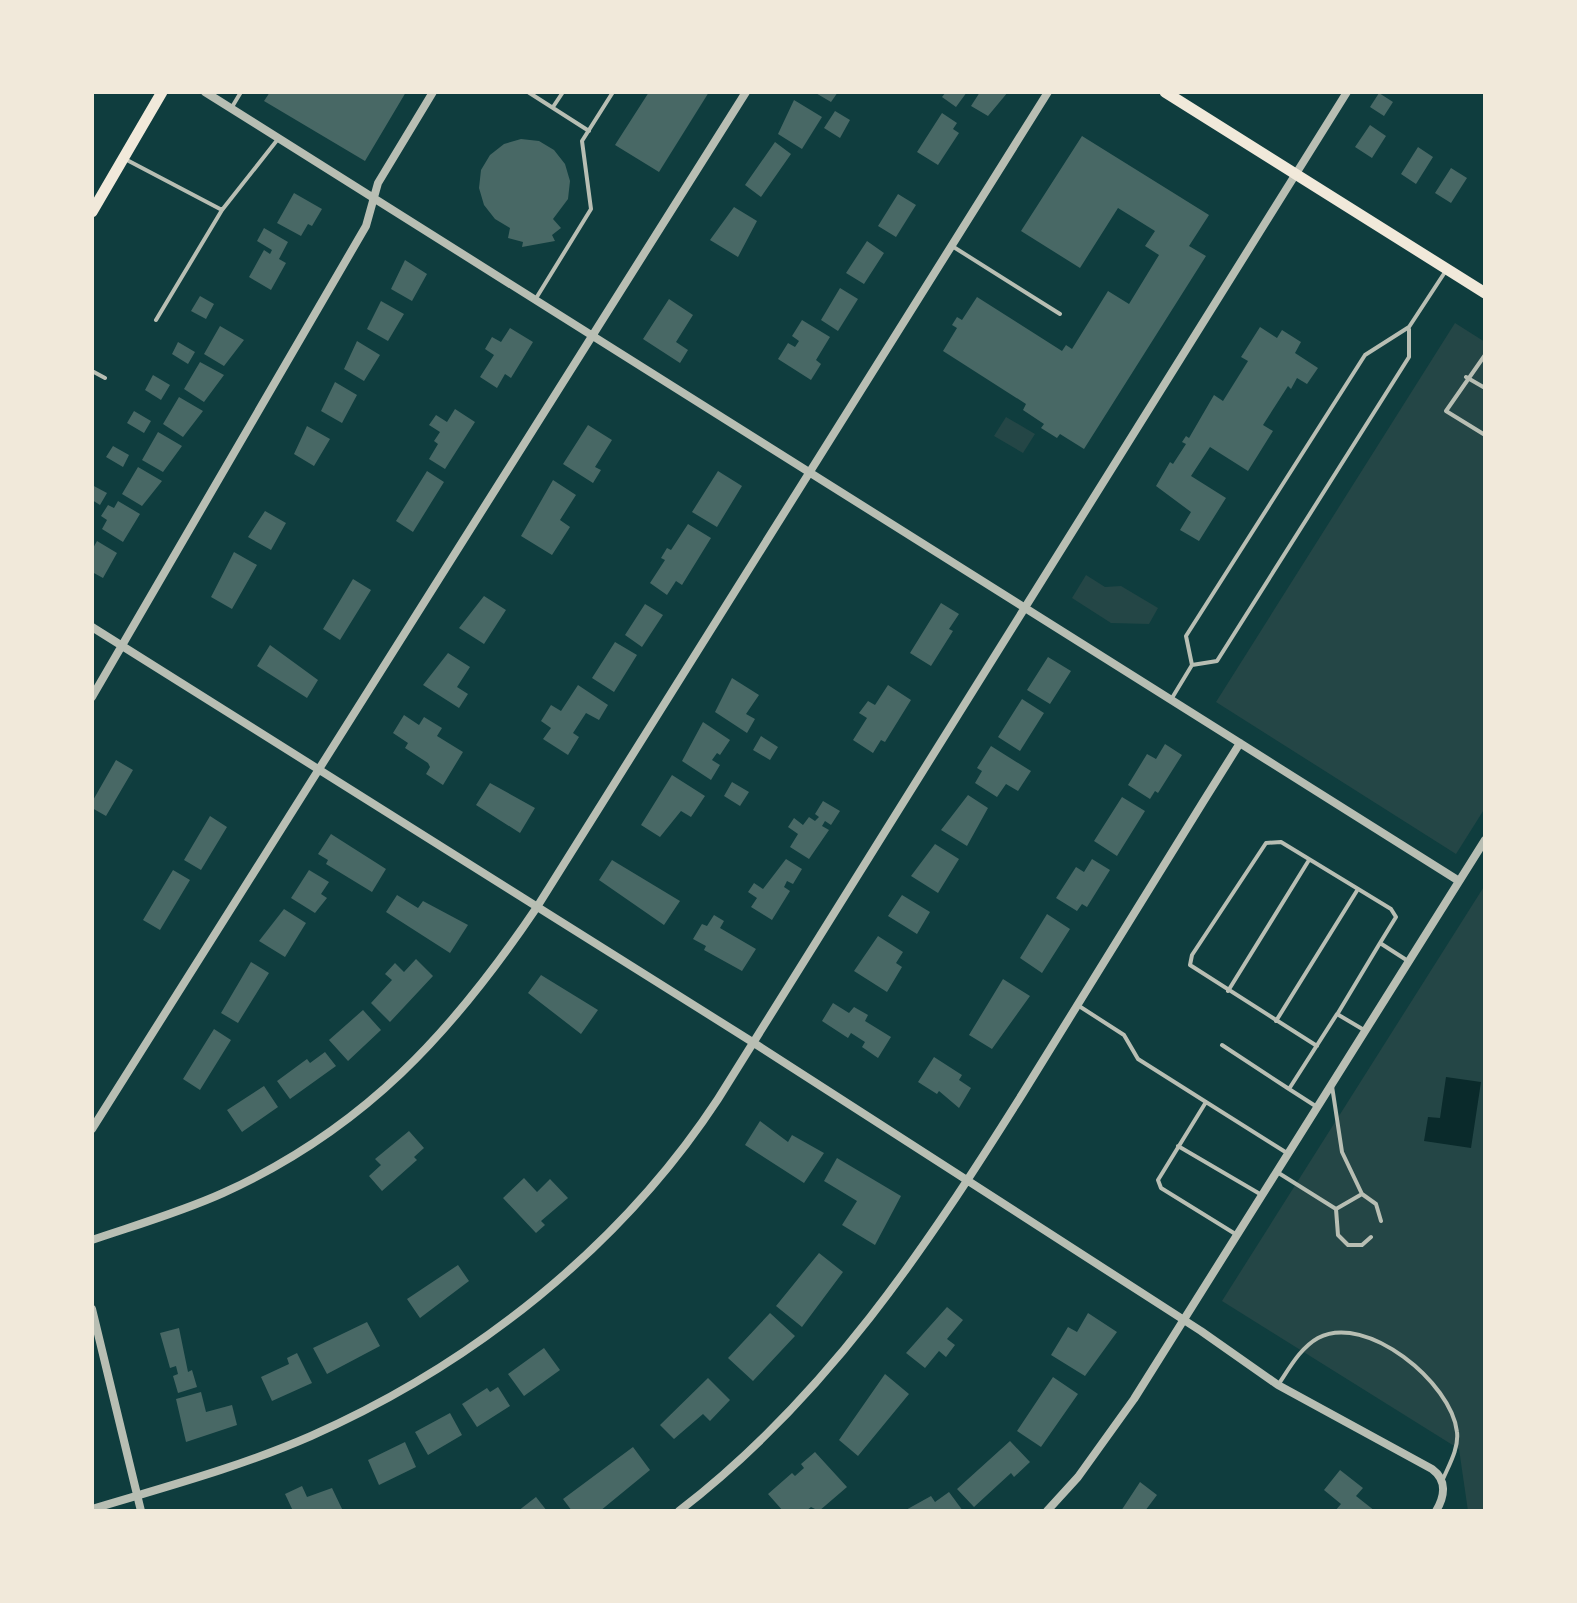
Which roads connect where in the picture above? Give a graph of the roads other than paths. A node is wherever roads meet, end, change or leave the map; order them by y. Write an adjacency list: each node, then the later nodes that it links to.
1 (162, 92): 16 (main road)
2 (205, 92): 12 (street)
3 (241, 92): 12 (lane)
4 (433, 92): 18 (street)
5 (528, 92): 13 (lane)
6 (563, 92): 13 (lane)
7 (613, 92): 14 (lane)
8 (746, 92): 28 (street)
9 (1048, 92): 21 (street)
10 (1165, 92): 17 (main road)
11 (1347, 92): 17 (street)
12 (232, 108): 15 (street)
13 (553, 108): 14 (lane)
14 (589, 131): 24 (lane)
15 (278, 139): 18 (street); 19 (lane)
16 (123, 158): 19 (lane); 20 (main road)
17 (1298, 175): 22 (main road); 36 (street)
18 (374, 199): 24 (street); 38 (street)
19 (222, 210): 26 (lane)
20 (92, 212)
21 (952, 246): 25 (lane); 35 (street)
22 (1448, 269): 23 (main road); 27 (lane)
23 (1485, 293)
24 (535, 301): 28 (street)
25 (1060, 314)
26 (156, 320)
27 (1409, 327): 39 (lane); 39 (lane)
28 (593, 337): 35 (street); 43 (street)
29 (1485, 355): 31 (lane)
30 (92, 371): 32 (lane)
31 (1466, 377): 33 (lane); 34 (lane)
32 (105, 378)
33 (1485, 388)
34 (1485, 435)
35 (809, 474): 36 (street); 48 (street)
36 (1026, 610): 41 (street); 56 (street)
37 (92, 627): 38 (street)
38 (122, 646): 40 (street); 43 (street)
39 (1192, 665): 41 (lane)
40 (92, 697)
41 (1171, 700): 42 (street)
42 (1240, 743): 46 (street); 52 (street)
43 (319, 769): 48 (street); 63 (street)
44 (1485, 840): 46 (street)
45 (1309, 859): 47 (lane); 51 (lane); 51 (lane)
46 (1459, 881): 50 (street)
47 (1358, 889): 49 (lane); 54 (lane)
48 (537, 907): 56 (street); 74 (street)
49 (1380, 943): 50 (lane); 53 (lane)
50 (1408, 961): 55 (street)
51 (1228, 991): 54 (lane)
52 (1078, 1006): 61 (lane); 67 (street)
53 (1337, 1014): 55 (lane); 58 (lane)
54 (1276, 1021): 58 (lane)
55 (1365, 1030): 59 (street)
56 (754, 1043): 67 (street); 79 (street)
57 (1222, 1045): 60 (lane)
58 (1317, 1046): 60 (lane)
59 (1331, 1084): 62 (street); 68 (lane)
60 (1289, 1089): 62 (lane)
61 (1206, 1102): 64 (lane); 65 (lane)
62 (1317, 1107): 65 (street)
63 (92, 1129)
64 (1178, 1146): 69 (lane); 72 (lane)
65 (1288, 1154): 66 (street)
66 (1276, 1172): 69 (street); 70 (lane)
67 (967, 1182): 76 (street); 82 (street)
68 (1362, 1194): 70 (lane); 71 (lane)
69 (1262, 1196): 72 (street)
70 (1336, 1209): 73 (lane)
71 (1381, 1221)
72 (1237, 1235): 76 (street)
73 (1371, 1237)
74 (92, 1240)
75 (92, 1309): 79 (street)
76 (1184, 1320): 77 (street); 83 (street)
77 (1278, 1385): 78 (street); 78 (lane)
78 (1443, 1484): 84 (street)
79 (139, 1495): 80 (street); 81 (street)
80 (92, 1509)
81 (141, 1511)
82 (679, 1511)
83 (1047, 1511)
84 (1436, 1511)

